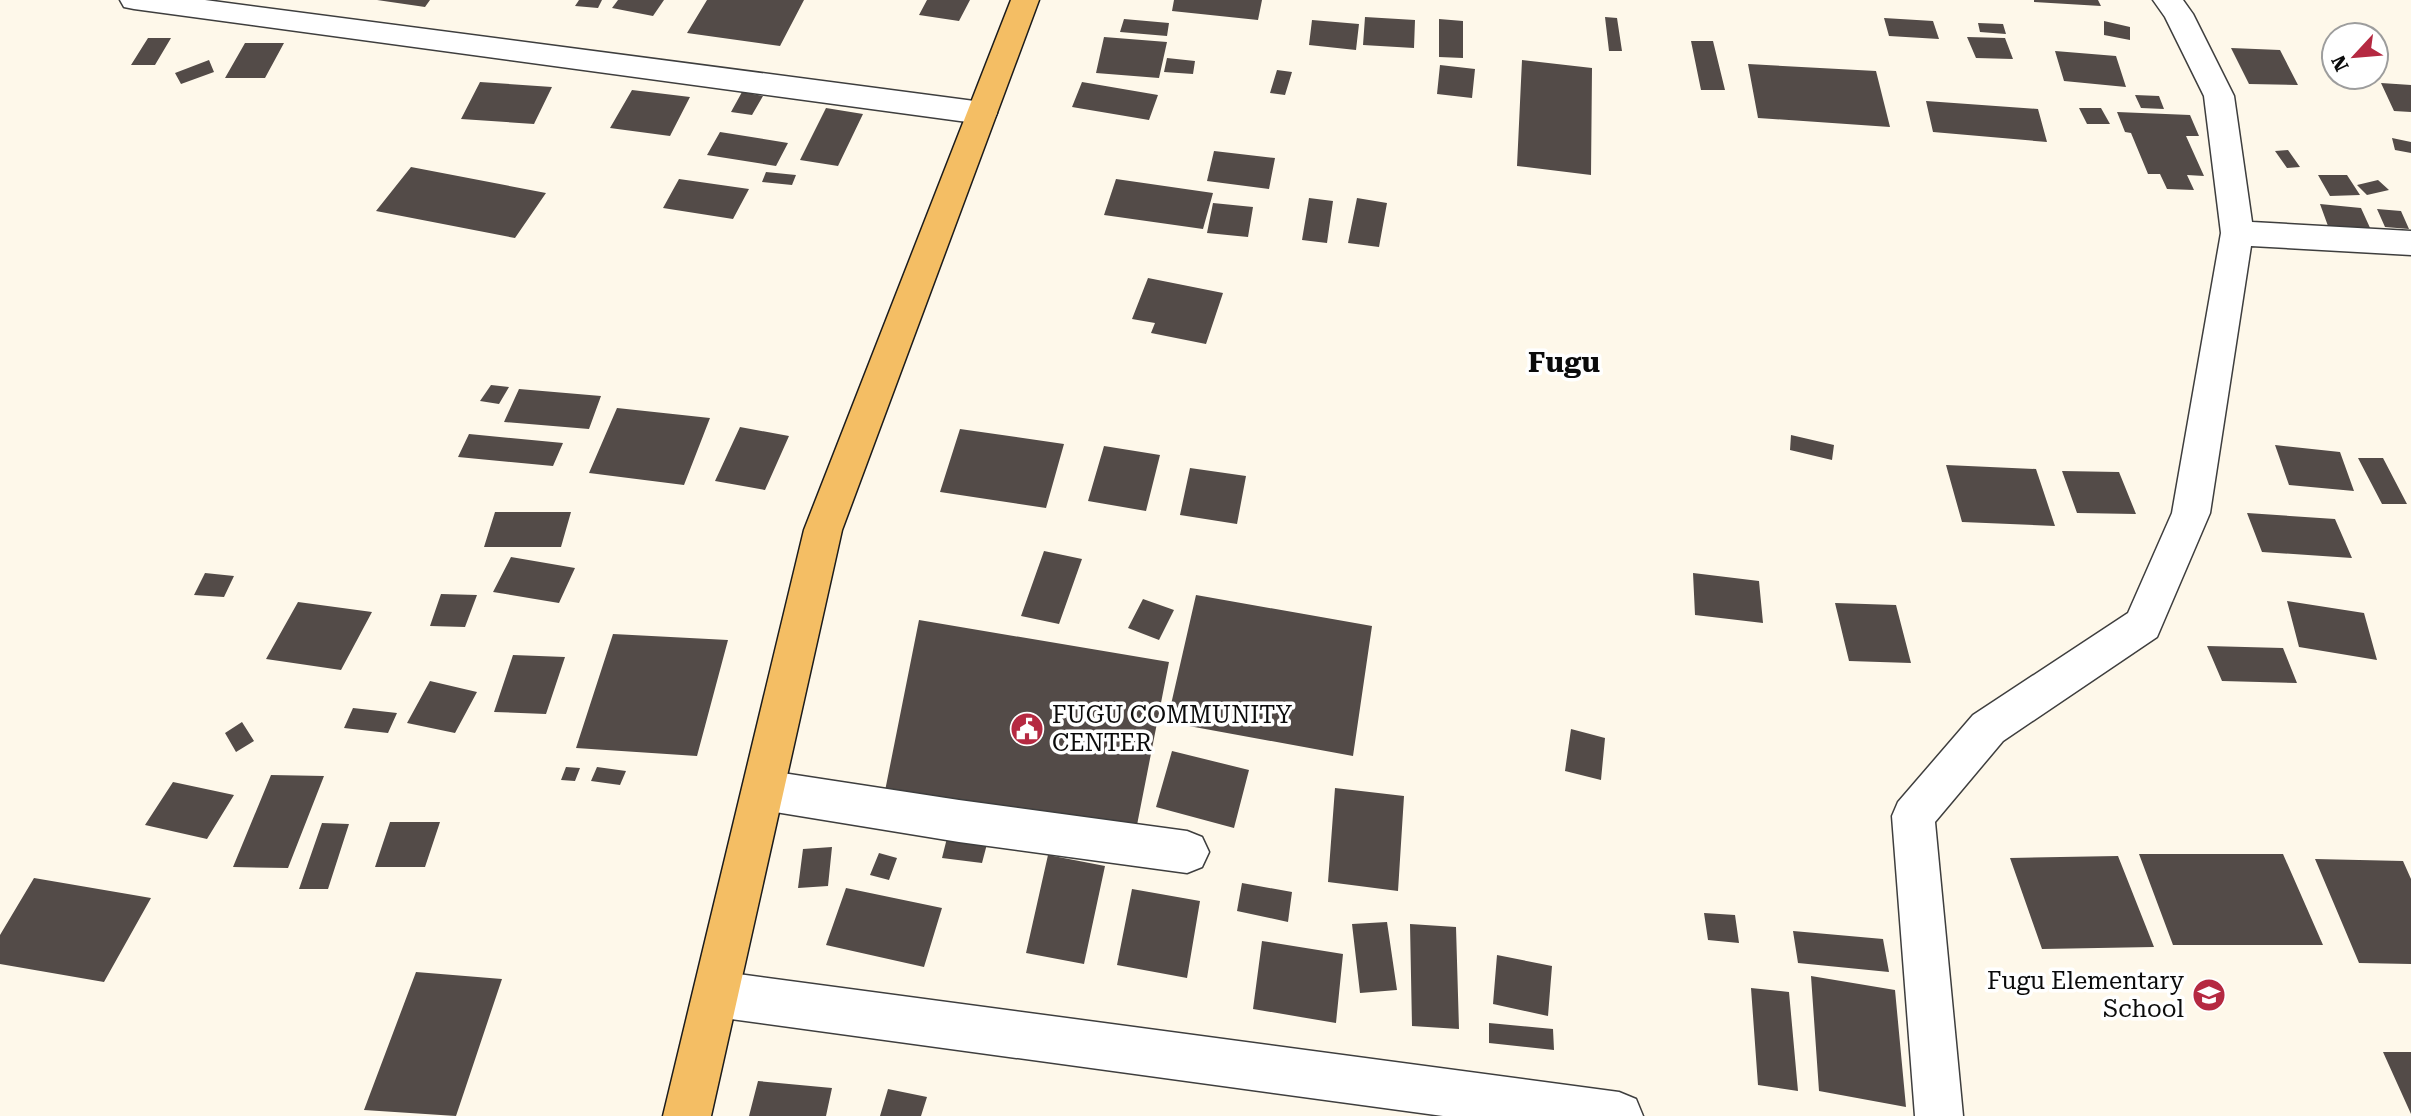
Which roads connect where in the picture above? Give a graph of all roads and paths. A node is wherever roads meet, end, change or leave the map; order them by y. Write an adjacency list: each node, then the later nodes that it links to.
1 (134, 0): 4 (street)
2 (1025, 0): 4 (main road)
3 (2167, 0): 5 (street)
4 (982, 113): 7 (main road)
5 (2238, 233): 6 (street); 12 (street)
6 (2411, 243)
7 (763, 790): 8 (street); 9 (main road)
8 (1187, 852)
9 (716, 994): 10 (main road); 11 (street)
10 (687, 1116)
11 (1619, 1116)
12 (1939, 1116)

